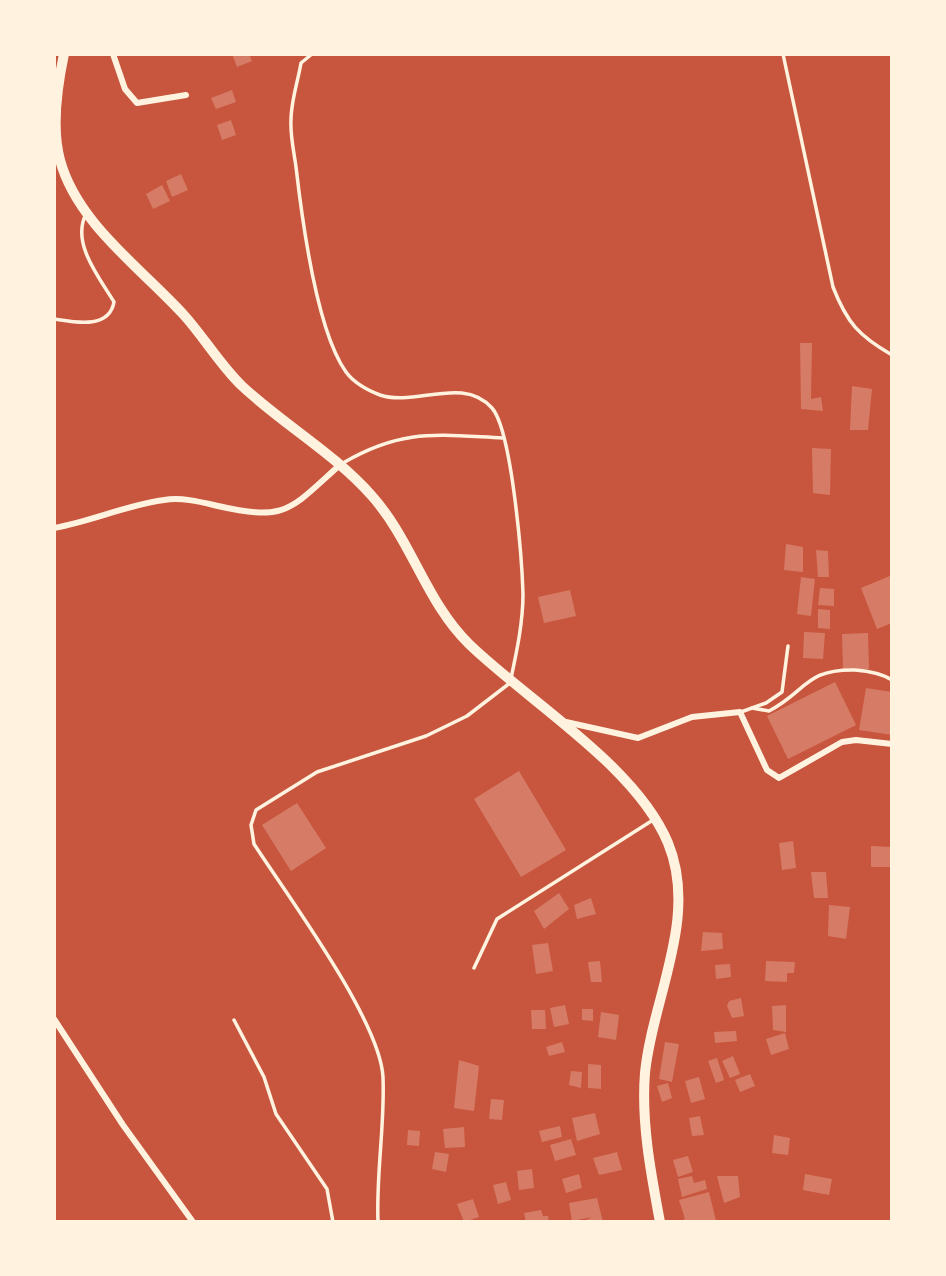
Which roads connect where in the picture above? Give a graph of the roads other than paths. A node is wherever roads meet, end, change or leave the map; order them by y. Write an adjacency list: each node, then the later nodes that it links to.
1 (57, 54): 8 (street)
2 (64, 54): 8 (highway)
3 (113, 54): 9 (street)
4 (304, 54): 7 (lane)
5 (312, 54): 7 (lane)
6 (783, 54): 12 (lane)
7 (302, 63): 13 (lane)
8 (61, 67): 10 (highway)
9 (186, 95)
10 (86, 212): 11 (lane); 14 (highway)
11 (54, 319)
12 (892, 355)
13 (503, 438): 14 (lane); 18 (lane)
14 (341, 464): 15 (street); 18 (highway)
15 (54, 527)
16 (788, 646): 19 (lane)
17 (892, 680): 19 (lane)
18 (510, 684): 21 (highway); 29 (lane)
19 (752, 708): 20 (lane)
20 (740, 712): 21 (street); 22 (street)
21 (561, 721): 23 (highway)
22 (892, 744)
23 (655, 819): 24 (lane); 30 (highway)
24 (474, 968)
25 (54, 1019): 27 (street)
26 (234, 1020): 28 (lane)
27 (193, 1222)
28 (333, 1222)
29 (378, 1222)
30 (660, 1222)

